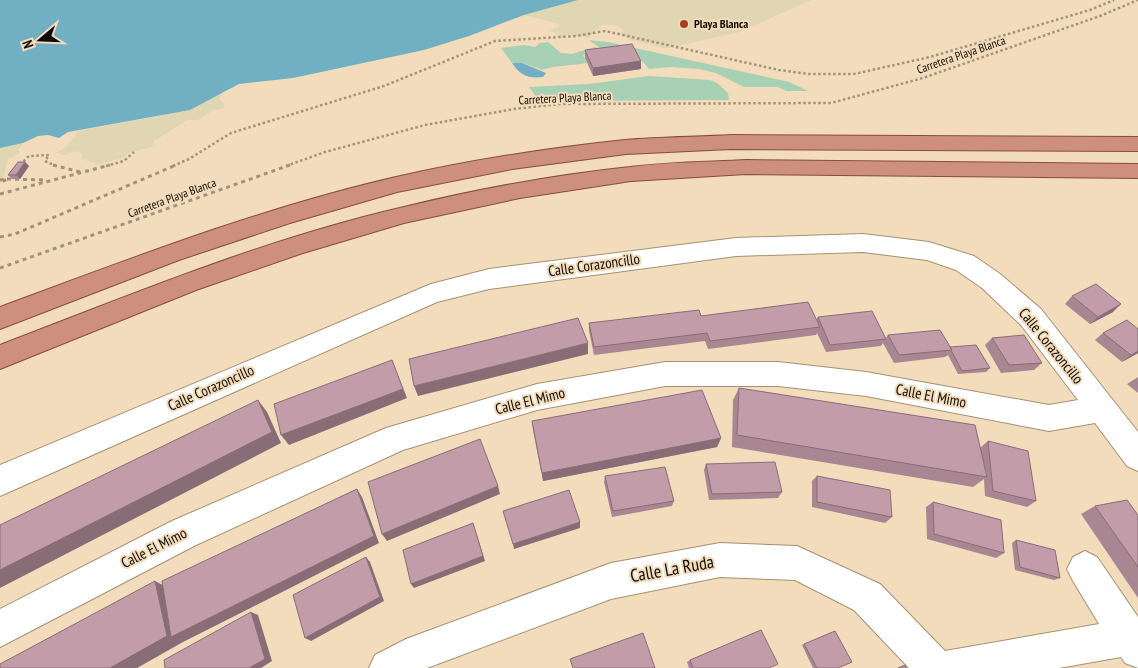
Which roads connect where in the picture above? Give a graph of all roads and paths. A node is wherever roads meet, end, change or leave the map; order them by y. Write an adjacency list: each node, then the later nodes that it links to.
1 (1114, 0): 13 (path)
2 (1138, 0): 14 (path, Carretera Playa Blanca)
3 (1138, 144): 15 (highway)
4 (134, 152): 7 (path)
5 (18, 168): 7 (path)
6 (1138, 171): 16 (highway)
7 (80, 172): 10 (path)
8 (13, 173): 9 (path)
9 (7, 179): 10 (path); 11 (path)
10 (53, 180): 12 (path)
11 (0, 181)
12 (0, 194)
13 (0, 237)
14 (0, 268)
15 (0, 318)
16 (0, 357)
17 (1102, 409): 18 (street, Calle Corazoncillo); 19 (street, Calle Corazoncillo); 21 (street, Calle El Mimo)
18 (1138, 456)
19 (0, 481)
20 (1085, 569): 22 (street)
21 (0, 629)
22 (1134, 644): 25 (street)
23 (388, 668): 24 (street, Calle La Ruda)
24 (935, 668)
25 (950, 668)

